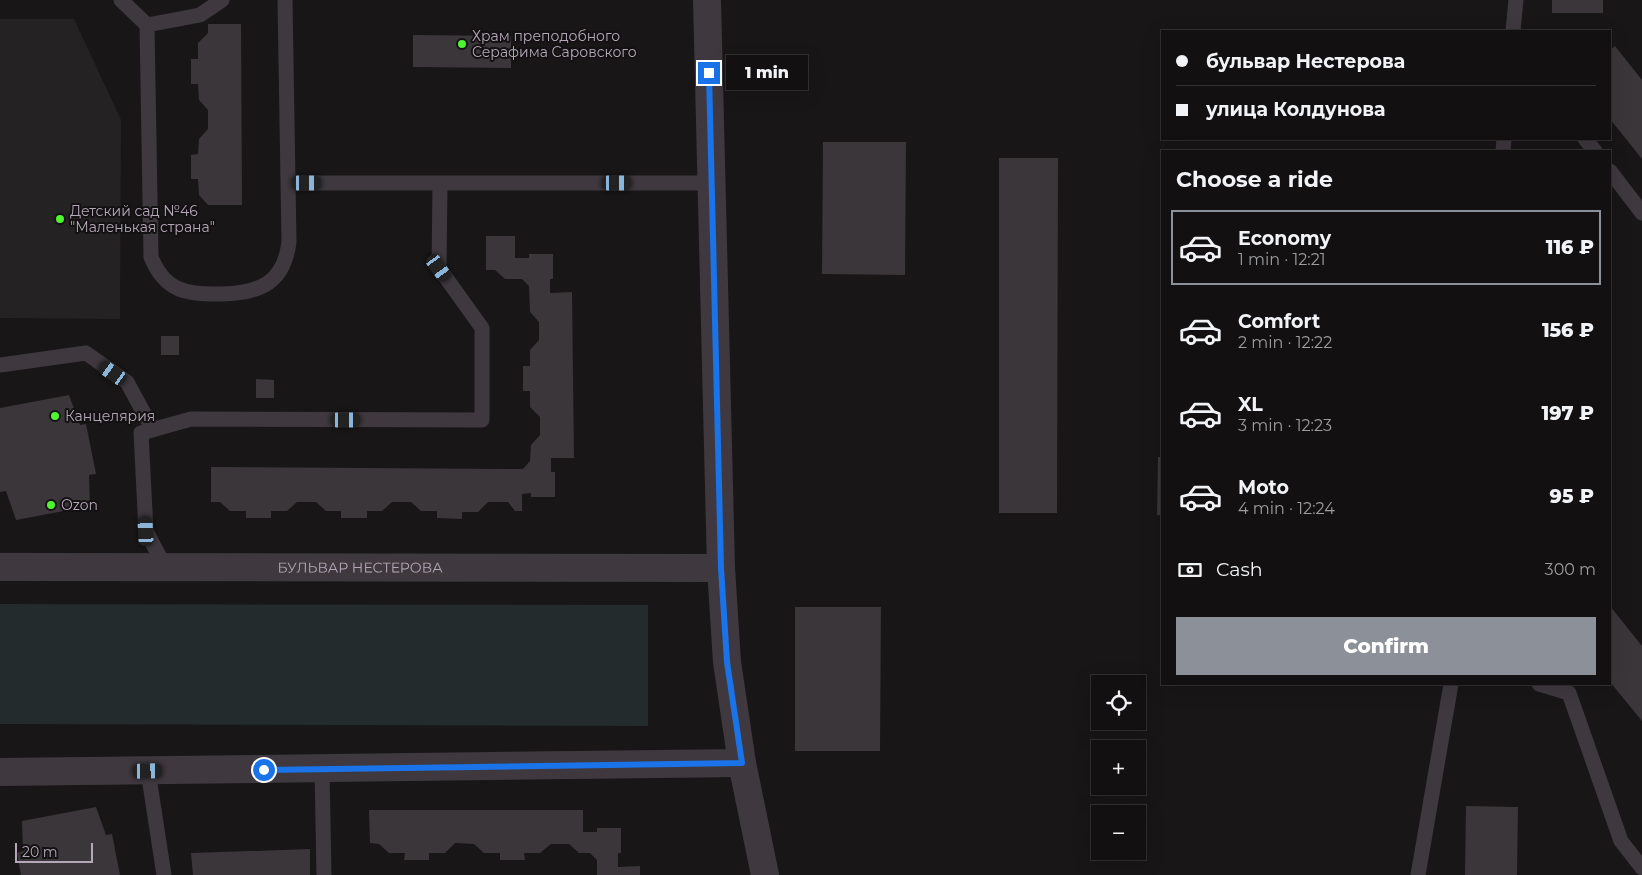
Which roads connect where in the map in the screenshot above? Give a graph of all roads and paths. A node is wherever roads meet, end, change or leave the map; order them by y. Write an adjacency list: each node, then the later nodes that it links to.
1 (121, 0): 6 (lane)
2 (222, 0): 6 (lane)
3 (285, 0): 13 (lane)
4 (707, 0): 12 (street)
5 (1516, 0): 7 (lane)
6 (147, 25): 13 (lane)
7 (1513, 30)
8 (1586, 140): 9 (lane)
9 (1594, 150)
10 (1611, 172): 14 (lane)
11 (440, 183): 12 (lane); 13 (lane); 16 (lane)
12 (711, 183): 19 (street)
13 (288, 184)
14 (1642, 213)
15 (0, 365): 16 (lane)
16 (153, 430): 18 (lane)
17 (0, 567): 18 (street, БУЛЬВАР НЕСТЕРОВА)
18 (166, 567): 19 (street, БУЛЬВАР НЕСТЕРОВА)
19 (721, 568): 22 (street)
20 (1451, 685): 30 (lane)
21 (1543, 685): 26 (lane)
22 (742, 763): 23 (street); 29 (street)
23 (322, 769): 24 (street); 28 (lane)
24 (148, 771): 25 (street); 27 (lane)
25 (0, 772)
26 (1642, 868)
27 (164, 875)
28 (324, 875)
29 (765, 875)
30 (1418, 875)

